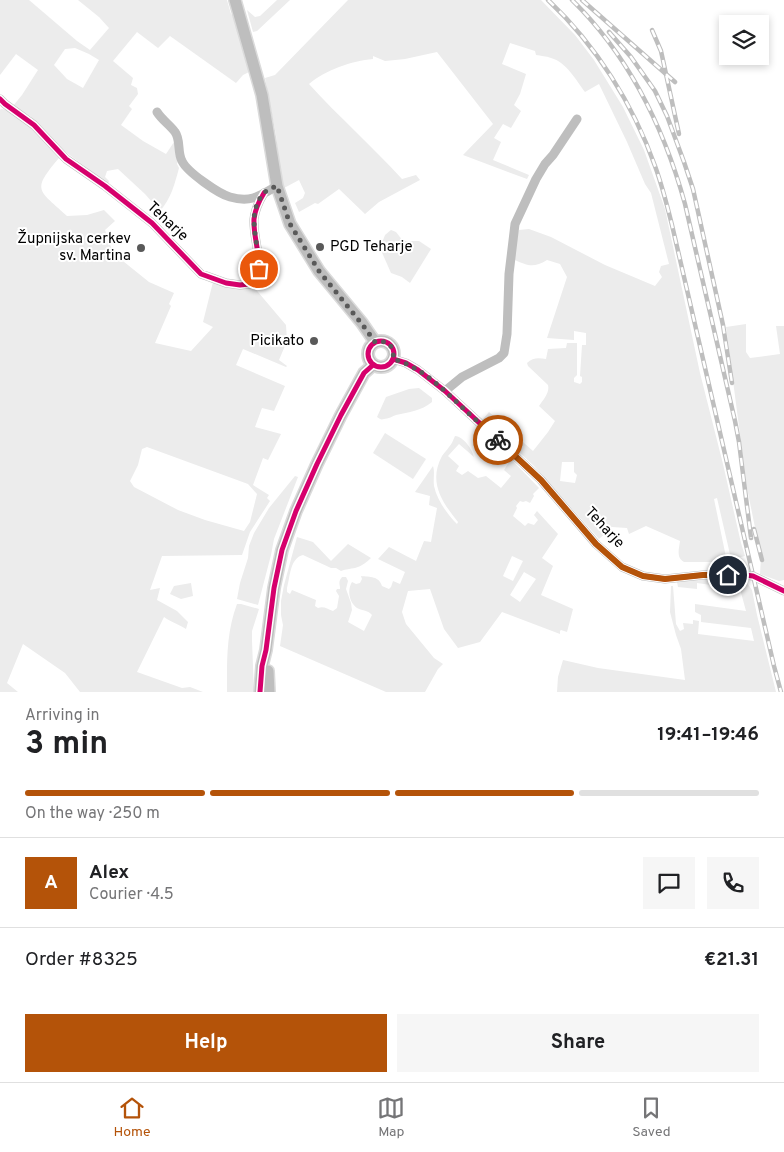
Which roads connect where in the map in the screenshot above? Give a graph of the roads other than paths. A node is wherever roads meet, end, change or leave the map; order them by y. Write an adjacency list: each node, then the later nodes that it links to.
1 (235, 0): 5 (main road)
2 (2, 103): 6 (street, Teharje)
3 (157, 112): 6 (street)
4 (577, 119): 10 (street)
5 (277, 186): 6 (street); 7 (main road)
6 (264, 193)
7 (375, 342): 8 (main road); 9 (main road)
8 (393, 359): 9 (main road); 10 (street, Teharje)
9 (373, 365): 12 (main road)
10 (445, 391): 11 (street, Teharje)
11 (784, 591)
12 (266, 650): 13 (main road); 14 (main road)
13 (260, 692)
14 (269, 692)

